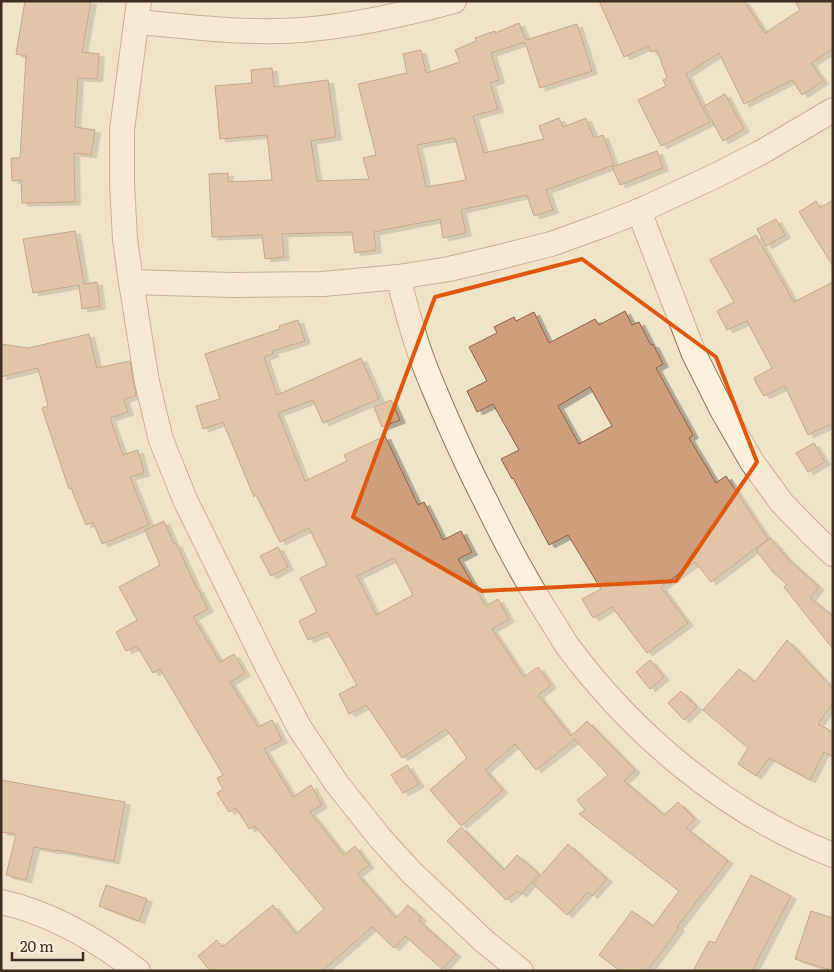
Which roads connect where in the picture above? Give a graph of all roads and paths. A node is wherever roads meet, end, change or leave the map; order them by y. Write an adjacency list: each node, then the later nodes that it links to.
1 (454, 1): 2 (street)
2 (138, 12): 6 (street)
3 (833, 110): 4 (street)
4 (639, 211): 5 (street); 7 (street)
5 (398, 277): 6 (street); 8 (street)
6 (131, 282): 11 (street)
7 (833, 554)
8 (833, 855)
9 (1, 902): 10 (street)
10 (138, 971)
11 (521, 971)

